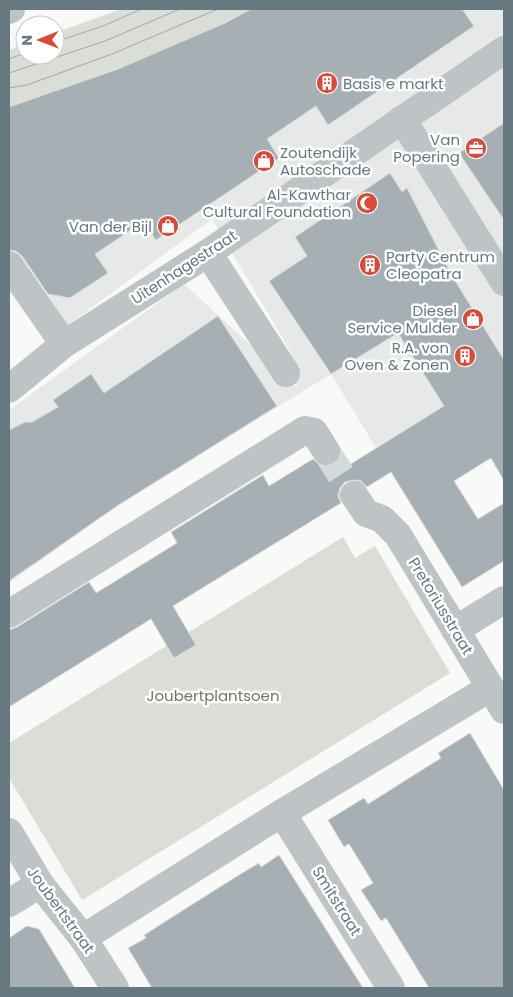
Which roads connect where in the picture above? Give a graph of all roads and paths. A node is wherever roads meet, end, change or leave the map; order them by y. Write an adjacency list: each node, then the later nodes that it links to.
1 (504, 50): 2 (street, Uitenhagestraat)
2 (402, 120): 3 (street, Uitenhagestraat); 5 (street)
3 (208, 253): 6 (street, Uitenhagestraat); 7 (street)
4 (9, 265): 6 (street)
5 (504, 282)
6 (64, 344): 8 (street, Uitenhagestraat)
7 (286, 373)
8 (9, 389)
9 (326, 451): 12 (street)
10 (360, 504): 13 (street, Pretoriusstraat)
11 (504, 600): 13 (street)
12 (9, 614)
13 (455, 630): 14 (street, Pretoriusstraat)
14 (497, 699): 15 (street)
15 (282, 813): 19 (street); 21 (street, Smitstraat)
16 (9, 832): 17 (street, Joubertstraat)
17 (40, 884): 18 (street); 19 (street, Joubertstraat)
18 (9, 903)
19 (83, 938): 20 (street, Joubertstraat)
20 (115, 988)
21 (391, 988)

